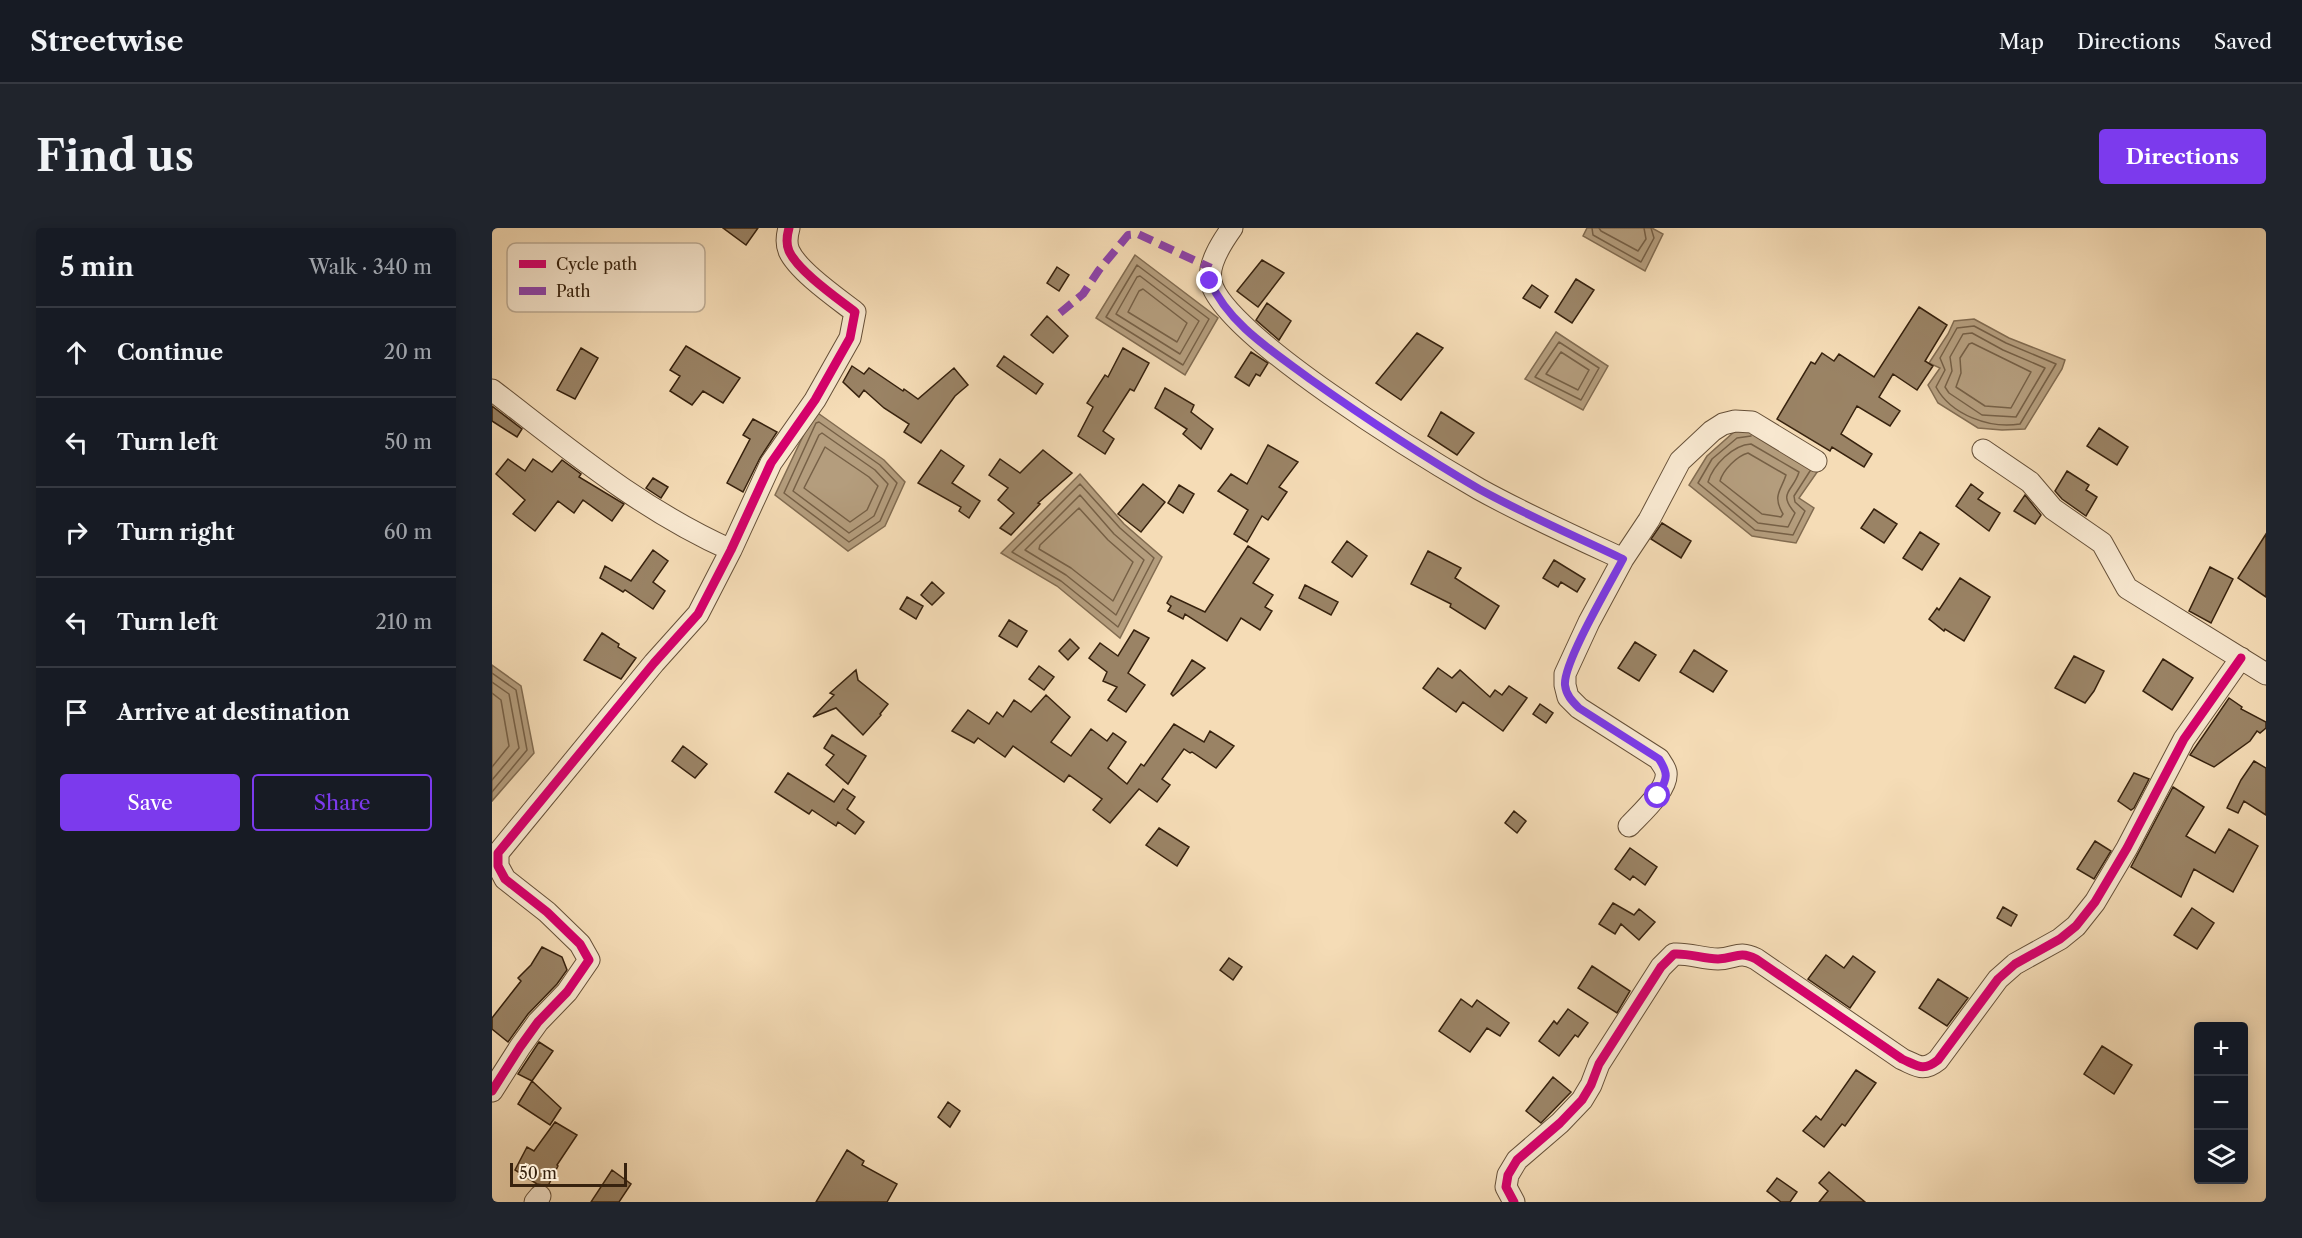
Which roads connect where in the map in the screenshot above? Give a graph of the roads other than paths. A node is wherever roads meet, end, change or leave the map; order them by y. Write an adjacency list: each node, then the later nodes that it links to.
1 (789, 228): 6 (street)
2 (1232, 228): 7 (street)
3 (492, 390): 6 (street)
4 (1983, 450): 8 (street)
5 (1816, 461): 7 (street)
6 (731, 550): 11 (street)
7 (1623, 559): 10 (street)
8 (2241, 658): 9 (street); 12 (street)
9 (2266, 674)
10 (1629, 826)
11 (492, 1091)
12 (1512, 1198)

